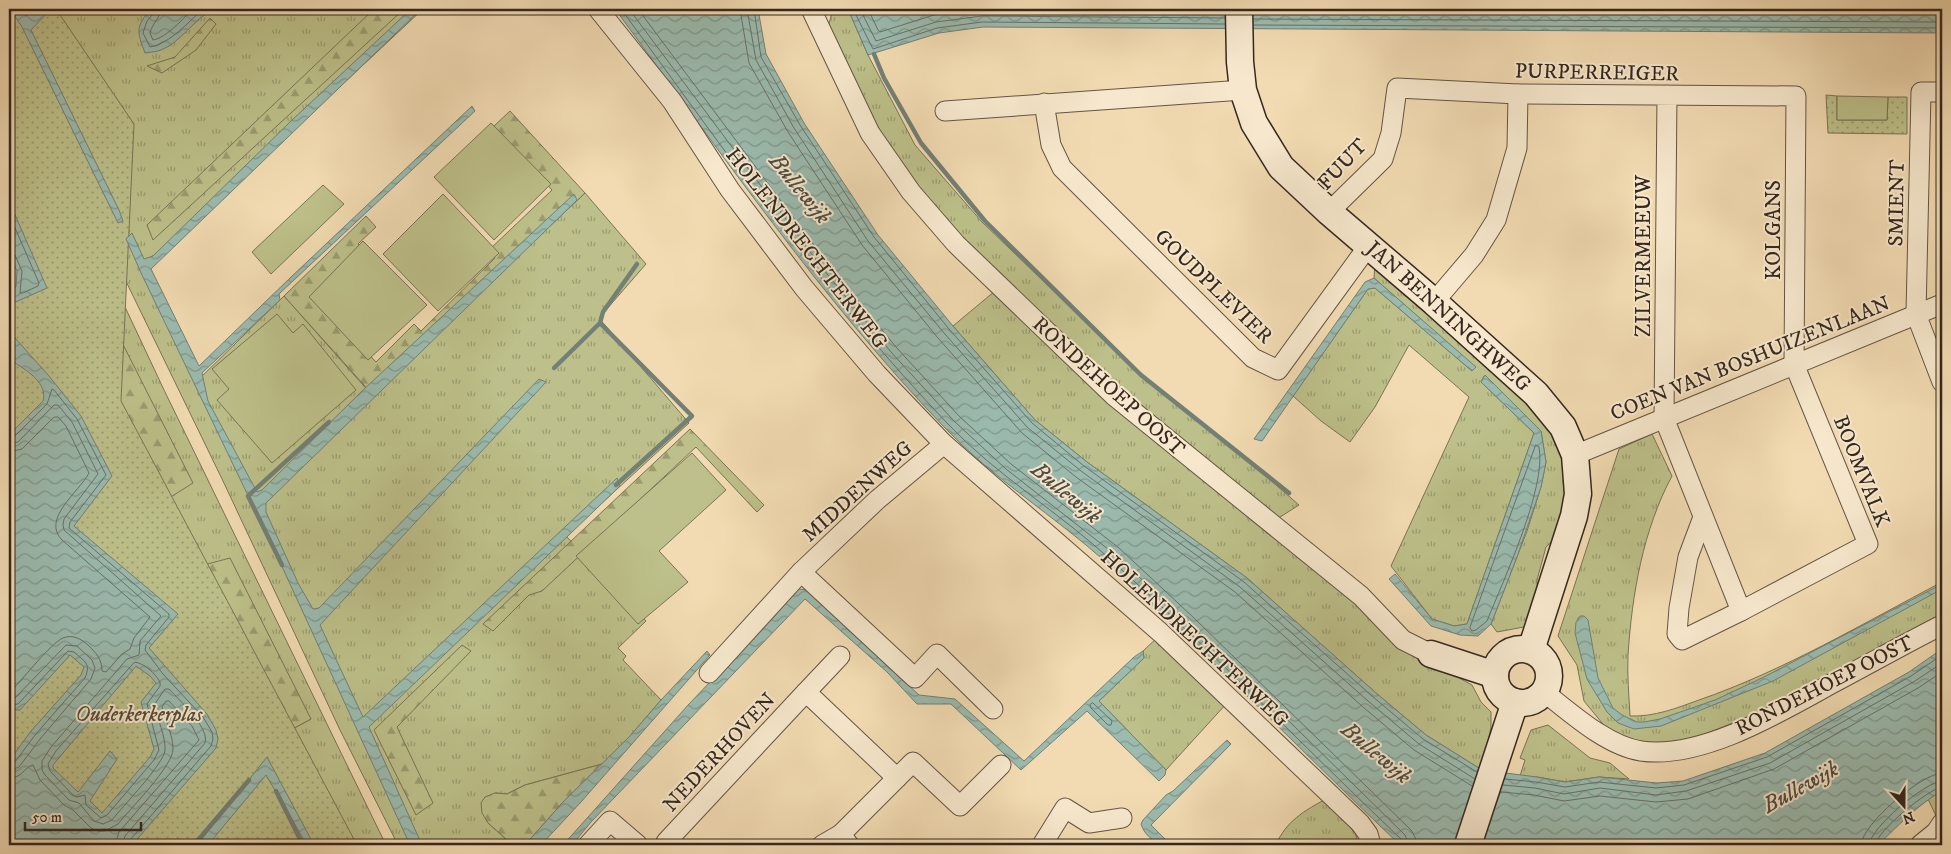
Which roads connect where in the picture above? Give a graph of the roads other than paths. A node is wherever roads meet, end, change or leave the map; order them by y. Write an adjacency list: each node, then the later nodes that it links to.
1 (598, 9): 20 (street, HOLENDRECHTERWEG)
2 (811, 9): 27 (street, RONDEHOEP OOST)
3 (1239, 9): 5 (street, JAN BENNINGHWEG)
4 (1397, 88): 7 (street, PURPERREIGER); 12 (street, FUUT)
5 (1243, 90): 10 (street); 12 (street, JAN BENNINGHWEG)
6 (1942, 92): 16 (street, SMIENT)
7 (1518, 94): 8 (street, PURPERREIGER); 14 (street)
8 (1667, 95): 9 (street, PURPERREIGER); 19 (street, ZILVERMEEUW)
9 (1796, 96): 17 (street, KOLGANS)
10 (1044, 103): 11 (street); 13 (street, GOUDPLEVIER)
11 (945, 111)
12 (1329, 212): 13 (street, JAN BENNINGHWEG)
13 (1369, 245): 14 (street, JAN BENNINGHWEG)
14 (1434, 302): 21 (street, JAN BENNINGHWEG)
15 (1942, 304): 16 (street, COEN VAN BOSHUIZENLAAN)
16 (1916, 314): 17 (street, COEN VAN BOSHUIZENLAAN); 18 (street)
17 (1794, 364): 19 (street, COEN VAN BOSHUIZENLAAN); 24 (street, BOOMVALK)
18 (1942, 382)
19 (1664, 418): 21 (street, COEN VAN BOSHUIZENLAAN); 22 (street)
20 (944, 444): 23 (street, MIDDENWEG); 45 (street, HOLENDRECHTERWEG)
21 (1574, 455): 26 (street, JAN BENNINGHWEG)
22 (1703, 517): 24 (street); 24 (street, BOOMVALK)
23 (801, 572): 29 (street, MIDDENWEG); 34 (street, MIDDENWEG)
24 (1741, 611)
25 (1942, 625): 32 (street, RONDEHOEP OOST)
26 (1530, 650): 30 (street); 32 (street)
27 (1431, 654): 30 (street, RONDEHOEP OOST)
28 (840, 656): 31 (street, NEDERHOVEN)
29 (709, 673)
30 (1495, 675): 33 (street)
31 (806, 692): 36 (street, NEDERHOVEN); 40 (street, NEDERHOVEN)
32 (1544, 692): 33 (street)
33 (1515, 702): 46 (street)
34 (993, 709)
35 (1001, 765): 36 (street)
36 (897, 778): 39 (street)
37 (1122, 818): 44 (street)
38 (1942, 823): 47 (street)
39 (845, 840): 43 (street)
40 (666, 844)
41 (588, 845): 42 (street)
42 (638, 845)
43 (822, 845)
44 (1042, 845)
45 (1370, 845)
46 (1468, 845)
47 (1920, 845)

